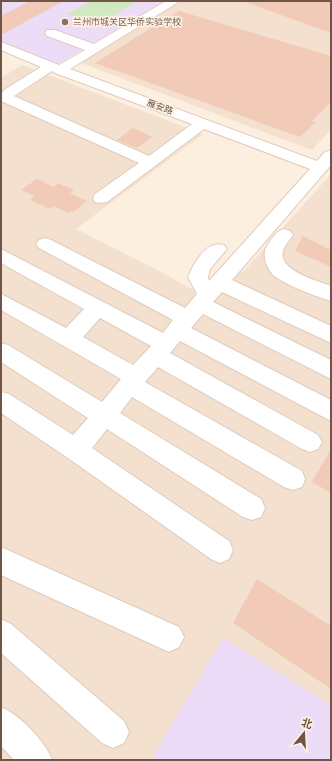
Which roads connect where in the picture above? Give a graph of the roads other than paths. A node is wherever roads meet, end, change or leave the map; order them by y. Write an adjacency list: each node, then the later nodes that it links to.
1 (174, 1): 4 (street)
2 (51, 33): 4 (street)
3 (1, 46): 5 (street, 雁安路)
4 (95, 50): 5 (street)
5 (56, 68): 6 (street, 雁安路); 8 (street)
6 (203, 123): 7 (street, 雁安路); 8 (street)
7 (326, 161): 17 (street)
8 (150, 162): 9 (street)
9 (101, 198)
10 (284, 235): 14 (street)
11 (45, 244): 17 (street)
12 (218, 249): 17 (street)
13 (1, 255): 16 (street)
14 (331, 294)
15 (1, 301): 19 (street)
16 (98, 307): 17 (street); 19 (street)
17 (188, 319): 18 (street); 21 (street); 22 (street); 24 (street); 26 (street)
18 (331, 335)
19 (68, 339): 22 (street)
20 (1, 351): 25 (street)
21 (331, 370)
22 (133, 381): 25 (street); 28 (street)
23 (1, 401): 27 (street)
24 (331, 411)
25 (103, 415): 27 (street); 29 (street)
26 (310, 442)
27 (76, 450): 30 (street)
28 (293, 479)
29 (252, 508)
30 (220, 550)
31 (1, 561): 33 (street)
32 (1, 634): 35 (street)
33 (168, 636)
34 (1, 723): 36 (street)
35 (113, 732)
36 (36, 760)

